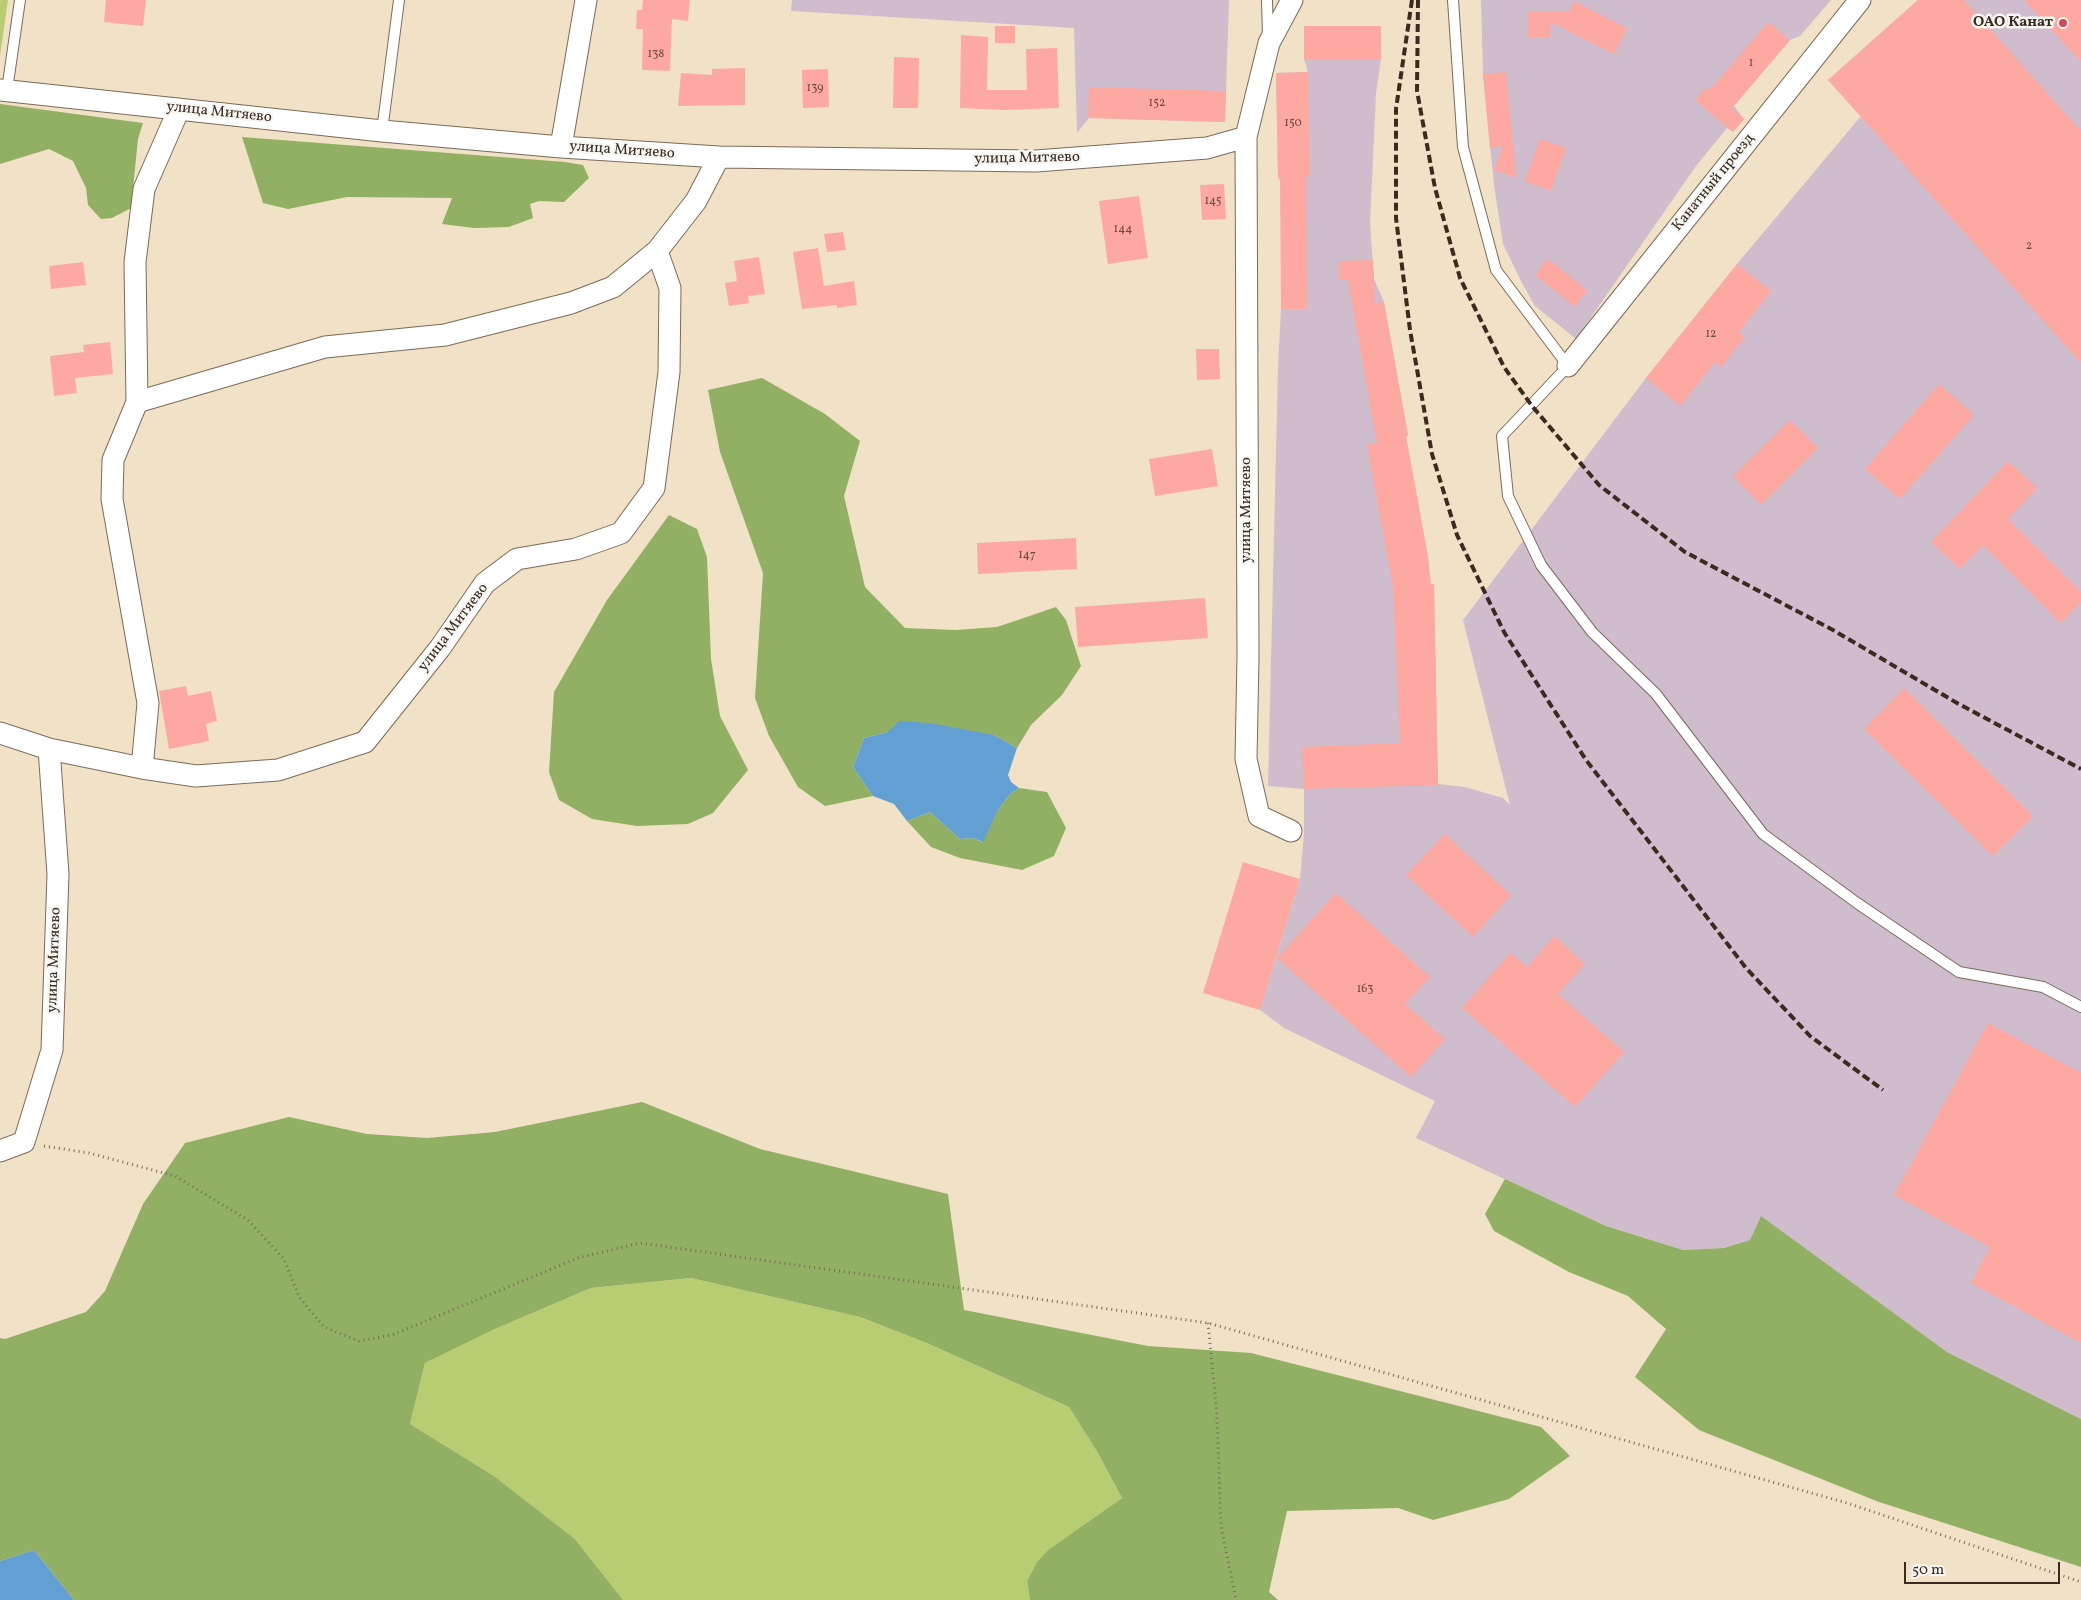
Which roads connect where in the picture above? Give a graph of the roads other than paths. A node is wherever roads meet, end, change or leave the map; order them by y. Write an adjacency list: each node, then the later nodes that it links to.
1 (20, 0): 9 (lane)
2 (399, 0): 11 (lane)
3 (586, 0): 13 (street)
4 (1267, 0): 8 (lane)
5 (1292, 0): 8 (street, улица Митяево)
6 (1453, 0): 16 (lane)
7 (1860, 0): 16 (street, Канатный проезд)
8 (1268, 43): 12 (street, улица Митяево)
9 (3, 90): 10 (street, улица Митяево)
10 (179, 109): 11 (street, улица Митяево); 17 (street)
11 (382, 131): 13 (street, улица Митяево)
12 (1246, 137): 14 (street, улица Митяево); 21 (street, улица Митяево)
13 (561, 147): 14 (street, улица Митяево)
14 (719, 157): 15 (street)
15 (657, 251): 17 (street); 20 (street, улица Митяево)
16 (1568, 366): 22 (lane)
17 (137, 402): 20 (street)
18 (0, 732): 19 (street, улица Митяево)
19 (49, 749): 20 (street, улица Митяево); 23 (street, улица Митяево)
20 (142, 768)
21 (1291, 831)
22 (2081, 1007)
23 (0, 1151)

